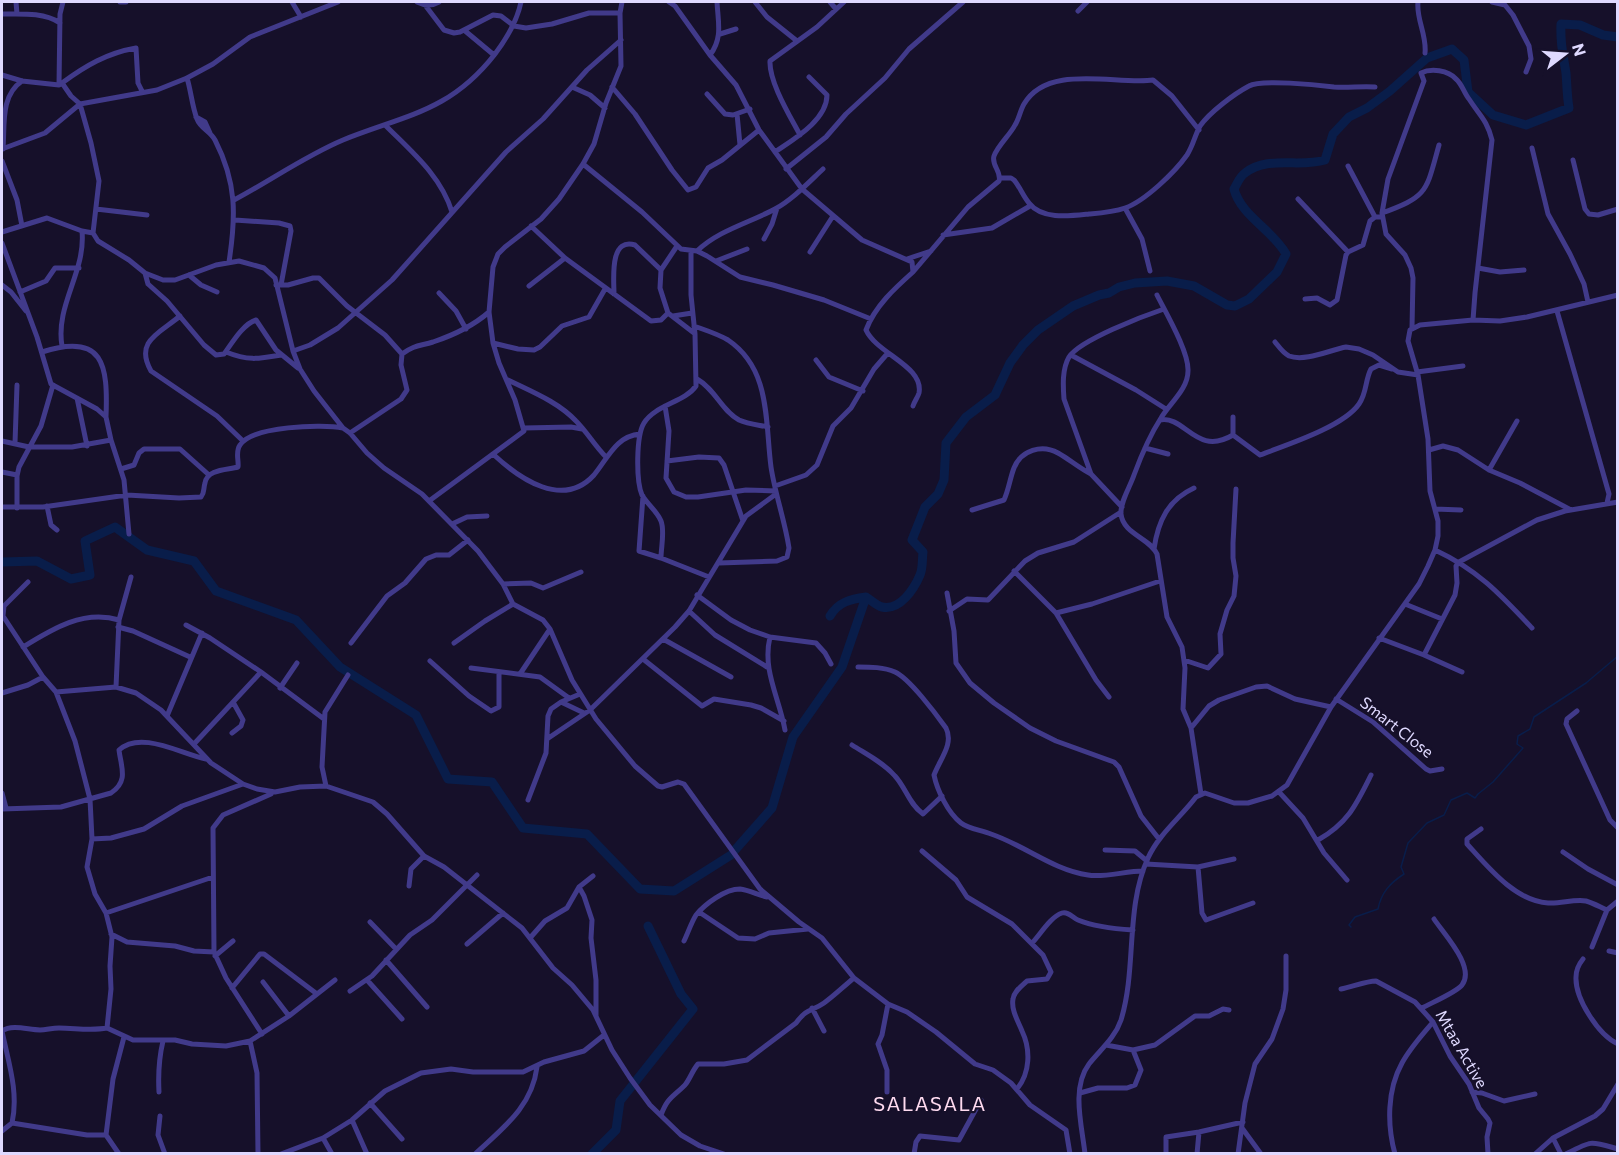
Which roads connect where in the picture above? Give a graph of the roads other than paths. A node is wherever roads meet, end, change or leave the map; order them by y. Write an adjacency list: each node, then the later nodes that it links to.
1 (16, 2): 25 (street)
2 (63, 2): 27 (street)
3 (120, 2): 4 (street)
4 (126, 2)
5 (292, 2): 26 (street)
6 (338, 2): 26 (street)
7 (417, 2): 20 (street)
8 (439, 2): 20 (street)
9 (521, 2): 28 (street)
10 (622, 2): 23 (street)
11 (669, 2): 36 (street)
12 (717, 2): 31 (street)
13 (755, 2): 33 (street)
14 (830, 2): 21 (street)
15 (844, 2): 21 (street)
16 (963, 2): 66 (street)
17 (1087, 2): 22 (street)
18 (1418, 2): 34 (street)
19 (1492, 2): 37 (street)
20 (425, 5): 30 (street)
21 (836, 9): 33 (street)
22 (1078, 11)
23 (620, 13): 28 (street); 32 (street)
24 (2, 14): 25 (street)
25 (17, 14): 27 (street)
26 (301, 17): 40 (street)
27 (60, 23): 42 (street)
28 (514, 26): 30 (street); 35 (street)
29 (736, 29): 31 (street)
30 (464, 30): 35 (street)
31 (720, 34): 36 (street)
32 (621, 40): 43 (street); 44 (street)
33 (798, 41): 56 (street)
34 (1425, 53)
35 (494, 55): 53 (street)
36 (710, 55): 51 (street)
37 (1526, 72)
38 (2, 75): 41 (street)
39 (809, 77): 56 (street)
40 (187, 78): 46 (street); 70 (street)
41 (22, 81): 42 (street); 50 (street)
42 (61, 84): 46 (street); 48 (street)
43 (572, 87): 49 (street); 77 (street)
44 (612, 87): 49 (street); 57 (street)
45 (1375, 87): 54 (street)
46 (141, 91): 48 (street)
47 (707, 94): 52 (street)
48 (80, 104): 60 (street); 75 (street)
49 (605, 108): 64 (street)
50 (2, 109): 60 (street)
51 (750, 109): 52 (street); 55 (street)
52 (737, 114): 57 (street)
53 (386, 126): 70 (street); 77 (street)
54 (1198, 129): 68 (street); 74 (street)
55 (759, 130): 57 (street); 61 (street)
56 (800, 135): 61 (street)
57 (740, 145)
58 (1439, 145): 80 (street)
59 (1532, 148): 119 (street)
60 (2, 149)
61 (775, 152): 66 (street)
62 (1573, 160): 76 (street)
63 (2, 161): 82 (street)
64 (583, 164): 83 (street); 90 (street)
65 (1348, 166): 80 (street)
66 (786, 169): 69 (street)
67 (823, 169): 69 (street)
68 (1001, 178): 72 (street); 87 (street)
69 (802, 189): 73 (street); 79 (street)
70 (234, 200): 81 (street)
71 (1298, 200): 95 (street)
72 (1030, 206): 74 (street); 87 (street)
73 (777, 208): 88 (street); 93 (street)
74 (1125, 208): 105 (street)
75 (96, 209): 78 (street); 86 (street)
76 (1617, 209)
77 (452, 212): 123 (street)
78 (147, 215)
79 (833, 216): 94 (street); 97 (street)
80 (1380, 216): 95 (street); 101 (street); 131 (street)
81 (235, 219): 99 (street); 109 (street)
82 (22, 226): 84 (street); 85 (street)
83 (531, 226): 96 (street); 124 (street)
84 (82, 231): 86 (street); 100 (street)
85 (2, 232)
86 (93, 232): 106 (street)
87 (943, 235): 92 (street)
88 (764, 239)
89 (2, 243): 112 (street)
90 (677, 246): 93 (street); 102 (street)
91 (747, 249): 98 (street)
92 (932, 250): 97 (street); 104 (street)
93 (694, 251): 98 (street); 125 (street)
94 (810, 252)
95 (1348, 252): 118 (street)
96 (565, 258): 110 (street); 111 (street)
97 (907, 259): 104 (street)
98 (716, 261): 128 (street)
99 (229, 262): 107 (street); 109 (street)
100 (79, 268): 112 (street); 136 (street)
101 (1478, 268): 103 (street); 129 (street)
102 (661, 270): 115 (street); 126 (street)
103 (1524, 270)
104 (914, 272): 128 (street)
105 (1150, 272)
106 (145, 273): 107 (street); 127 (street)
107 (189, 275): 113 (street)
108 (2, 285): 122 (street)
109 (279, 285): 123 (street); 137 (street)
110 (529, 286)
111 (605, 289): 115 (street); 135 (street)
112 (20, 292): 122 (street)
113 (217, 292)
114 (439, 292): 132 (street)
115 (614, 294): 126 (street)
116 (1157, 295): 120 (street)
117 (1617, 295): 119 (street)
118 (1305, 299)
119 (1588, 302): 121 (street)
120 (1164, 309): 143 (street); 157 (street)
121 (1557, 311): 129 (street); 195 (street)
122 (28, 312): 138 (street)
123 (356, 312): 137 (street); 140 (street)
124 (489, 312): 132 (street); 135 (street)
125 (692, 313): 126 (street); 130 (street)
126 (670, 315): 133 (street)
127 (180, 316): 139 (street); 171 (street)
128 (871, 319): 141 (street)
129 (1473, 320): 131 (street)
130 (694, 326): 133 (street); 162 (street)
131 (1412, 328): 148 (street)
132 (466, 329): 140 (street)
133 (695, 334): 150 (street)
134 (1275, 342): 147 (street)
135 (492, 343): 149 (street)
136 (62, 346): 138 (street); 158 (street)
137 (293, 351): 146 (street)
138 (42, 352): 151 (street)
139 (226, 352): 142 (street); 142 (street)
140 (402, 354): 166 (street)
141 (887, 354): 153 (street); 156 (street)
142 (281, 355): 146 (street)
143 (1071, 355): 157 (street); 184 (street)
144 (816, 360): 153 (street)
145 (1463, 366): 148 (street)
146 (300, 369): 163 (street)
147 (1392, 369): 148 (street); 168 (street)
148 (1417, 373): 176 (street)
149 (506, 379): 164 (street); 165 (street)
150 (698, 379): 155 (street); 162 (street)
151 (53, 385): 154 (street); 174 (street)
152 (17, 386): 172 (street)
153 (863, 391): 189 (street)
154 (77, 398): 158 (street); 173 (street)
155 (665, 406): 167 (street); 180 (street)
156 (913, 406)
157 (1166, 410): 160 (street)
158 (106, 417): 169 (street)
159 (1233, 417): 168 (street)
160 (1160, 420): 168 (street); 175 (street)
161 (1517, 421): 182 (street)
162 (768, 427): 189 (street)
163 (343, 428): 166 (street); 171 (street)
164 (524, 428): 165 (street); 178 (street)
165 (582, 429): 179 (street)
166 (350, 433): 193 (street)
167 (640, 434): 179 (street); 192 (street)
168 (1233, 435)
169 (111, 440): 173 (street); 181 (street)
170 (2, 441): 172 (street)
171 (243, 441): 186 (street)
172 (15, 443): 174 (street)
173 (87, 446): 174 (street)
174 (29, 447): 185 (street)
175 (1145, 448): 177 (street); 199 (street)
176 (1429, 450): 182 (street); 200 (street)
177 (1168, 454)
178 (494, 455): 179 (street); 193 (street)
179 (606, 458)
180 (667, 461): 190 (street); 190 (street)
181 (121, 469): 186 (street); 191 (street)
182 (1489, 470): 203 (street)
183 (2, 472): 185 (street)
184 (1091, 474): 199 (street); 201 (street)
185 (17, 475): 198 (street)
186 (209, 475): 191 (street)
187 (1194, 488): 210 (street)
188 (1236, 489): 244 (street)
189 (776, 490): 190 (street); 205 (street); 214 (street)
190 (732, 492): 205 (street)
191 (127, 495): 196 (street); 208 (street)
192 (643, 496): 212 (street); 212 (street)
193 (429, 501): 206 (street)
194 (1617, 502): 195 (street)
195 (1607, 503): 203 (street)
196 (48, 506): 198 (street); 207 (street)
197 (2, 507): 198 (street)
198 (16, 508)
199 (1122, 509): 210 (street); 215 (street)
200 (1435, 509): 202 (street); 211 (street)
201 (972, 510)
202 (1461, 510)
203 (1571, 510): 213 (street)
204 (487, 516): 206 (street)
205 (743, 521): 214 (street)
206 (452, 524): 209 (street)
207 (57, 530)
208 (129, 534)
209 (468, 540): 221 (street); 238 (street)
210 (1154, 549): 219 (street)
211 (1435, 550): 213 (street); 225 (street)
212 (661, 558): 218 (street)
213 (1459, 562): 229 (street); 232 (street)
214 (719, 563): 218 (street)
215 (1014, 571): 227 (street); 228 (street)
216 (581, 572): 221 (street)
217 (130, 577): 230 (street)
218 (709, 577): 223 (street)
219 (1160, 581): 228 (street); 244 (street)
220 (28, 582): 240 (street)
221 (503, 584): 224 (street)
222 (947, 593): 227 (street)
223 (697, 595): 226 (street); 235 (street)
224 (513, 604): 233 (street); 239 (street)
225 (1405, 604): 229 (street); 236 (street)
226 (689, 611): 237 (street); 248 (street)
227 (949, 611): 296 (street)
228 (1056, 613): 264 (street)
229 (1442, 618): 241 (street)
230 (118, 623): 240 (street); 242 (street); 258 (street)
231 (186, 625): 234 (street)
232 (1532, 628)
233 (550, 629): 255 (street); 262 (street)
234 (202, 633): 242 (street); 251 (street)
235 (770, 636): 247 (street); 248 (street)
236 (1379, 638): 241 (street); 265 (street)
237 (663, 639): 243 (street); 257 (street)
238 (351, 643)
239 (454, 643)
240 (23, 647): 256 (street)
241 (1424, 655): 252 (street)
242 (190, 657): 271 (street)
243 (643, 659): 270 (street); 273 (street)
244 (1184, 660): 274 (street)
245 (430, 661): 253 (street)
246 (297, 663): 259 (street)
247 (831, 664)
248 (768, 667): 273 (street)
249 (858, 667): 289 (street)
250 (471, 668): 253 (street)
251 (261, 672): 259 (street); 266 (street)
252 (1462, 672)
253 (499, 673): 255 (street)
254 (348, 675): 272 (street)
255 (520, 675): 263 (street)
256 (43, 677): 260 (street); 261 (street)
257 (730, 677)
258 (116, 687): 260 (street); 271 (street)
259 (280, 688): 272 (street)
260 (56, 692): 290 (street)
261 (2, 693)
262 (580, 694): 263 (street); 270 (street)
263 (569, 698): 267 (street)
264 (1109, 698)
265 (1336, 699): 268 (street); 281 (street, Smart Close)
266 (233, 702): 276 (street); 278 (street)
267 (561, 702): 270 (street); 277 (street)
268 (1331, 707): 274 (street); 286 (street)
269 (1577, 711): 293 (street)
270 (587, 712): 277 (street); 314 (street)
271 (166, 716): 278 (street)
272 (324, 719): 284 (street)
273 (784, 721): 275 (street)
274 (1191, 728): 288 (street)
275 (785, 730)
276 (232, 733)
277 (547, 740): 291 (street)
278 (194, 744): 280 (street)
279 (852, 745): 289 (street)
280 (206, 759): 283 (street); 290 (street)
281 (1442, 769)
282 (1371, 775): 297 (street)
283 (243, 784): 285 (street); 295 (street)
284 (326, 786): 285 (street); 301 (street)
285 (275, 792): 308 (street)
286 (1279, 792): 288 (street); 297 (street)
287 (2, 793): 292 (street)
288 (1201, 794): 296 (street)
289 (942, 796): 305 (street)
290 (90, 800): 292 (street); 295 (street)
291 (528, 800)
292 (4, 808)
293 (1617, 828)
294 (1481, 829): 317 (street)
295 (92, 839): 319 (street)
296 (1159, 839): 303 (street)
297 (1318, 840): 309 (street)
298 (1105, 850): 303 (street)
299 (922, 851): 330 (street)
300 (1563, 852): 311 (street)
301 (424, 856): 310 (street); 312 (street)
302 (1234, 860): 304 (street)
303 (1146, 862): 304 (street); 305 (street)
304 (1198, 867): 316 (street)
305 (1143, 872): 324 (street)
306 (477, 874): 310 (street)
307 (593, 876): 313 (street)
308 (213, 877): 319 (street); 335 (street)
309 (1347, 880)
310 (466, 885): 320 (street); 332 (street)
311 (1617, 885)
312 (409, 886)
313 (579, 887): 326 (street); 353 (street)
314 (768, 897): 318 (street); 323 (street)
315 (1617, 901): 317 (street)
316 (1253, 903)
317 (1607, 910): 331 (street)
318 (699, 912): 323 (street); 328 (street)
319 (106, 913): 325 (street)
320 (503, 913): 326 (street); 329 (street)
321 (1434, 919): 350 (street)
322 (370, 922): 332 (street)
323 (808, 929): 339 (street)
324 (1134, 930): 330 (street); 364 (street)
325 (111, 934): 335 (street); 356 (street)
326 (530, 938): 353 (street)
327 (233, 941): 335 (street)
328 (684, 941)
329 (467, 944)
330 (1032, 944): 368 (street)
331 (1592, 947)
332 (396, 949): 338 (street)
333 (1609, 951): 334 (street)
334 (1617, 953)
335 (214, 954): 343 (street)
336 (1286, 956): 380 (street)
337 (1583, 959): 363 (street)
338 (386, 960): 341 (street); 348 (street)
339 (854, 978): 347 (street); 349 (street)
340 (335, 980): 346 (street)
341 (367, 980): 345 (street); 354 (street)
342 (263, 982): 352 (street)
343 (232, 988): 346 (street); 358 (street)
344 (1341, 989): 350 (street, Mtaa Active)
345 (350, 991)
346 (317, 994): 352 (street)
347 (888, 1004): 368 (street); 370 (street)
348 (427, 1007)
349 (812, 1008): 357 (street); 376 (street)
350 (1422, 1008): 355 (street, Mtaa Active)
351 (1229, 1010): 365 (street)
352 (289, 1016): 358 (street)
353 (596, 1017): 359 (street)
354 (402, 1020)
355 (1433, 1022): 371 (street, Mtaa Active); 403 (street)
356 (107, 1028): 360 (street); 379 (street)
357 (824, 1031)
358 (262, 1034): 362 (street)
359 (604, 1035): 366 (street); 376 (street)
360 (124, 1037): 361 (street); 383 (street)
361 (164, 1041): 362 (street); 369 (street)
362 (250, 1041): 390 (street)
363 (1617, 1044)
364 (1106, 1045): 365 (street); 372 (street)
365 (1133, 1050): 372 (street)
366 (537, 1067): 375 (street); 394 (street)
367 (1617, 1084): 385 (street)
368 (1017, 1089): 397 (street)
369 (159, 1092)
370 (887, 1092)
371 (1472, 1092): 373 (street); 404 (street, Mtaa Active)
372 (1080, 1093): 398 (street)
373 (1535, 1094)
374 (981, 1100): 396 (street)
375 (370, 1103): 378 (street); 386 (street)
376 (661, 1115): 395 (street)
377 (160, 1116): 389 (street)
378 (352, 1120): 384 (street); 393 (street)
379 (12, 1123): 381 (street); 383 (street)
380 (1243, 1125): 382 (street); 401 (street); 402 (street)
381 (2, 1131)
382 (1199, 1132): 399 (street); 400 (street)
383 (106, 1135): 388 (street)
384 (323, 1137): 391 (street); 392 (street)
385 (1553, 1138): 405 (street); 406 (street)
386 (402, 1139)
387 (1617, 1149): 407 (street)
388 (119, 1154)
389 (165, 1154)
390 (258, 1154)
391 (281, 1154)
392 (332, 1154)
393 (367, 1154)
394 (475, 1154)
395 (724, 1154)
396 (914, 1154)
397 (1070, 1154)
398 (1085, 1154)
399 (1166, 1154)
400 (1197, 1154)
401 (1238, 1154)
402 (1261, 1154)
403 (1395, 1154)
404 (1488, 1154)
405 (1535, 1154)
406 (1561, 1154)
407 (1566, 1154)

